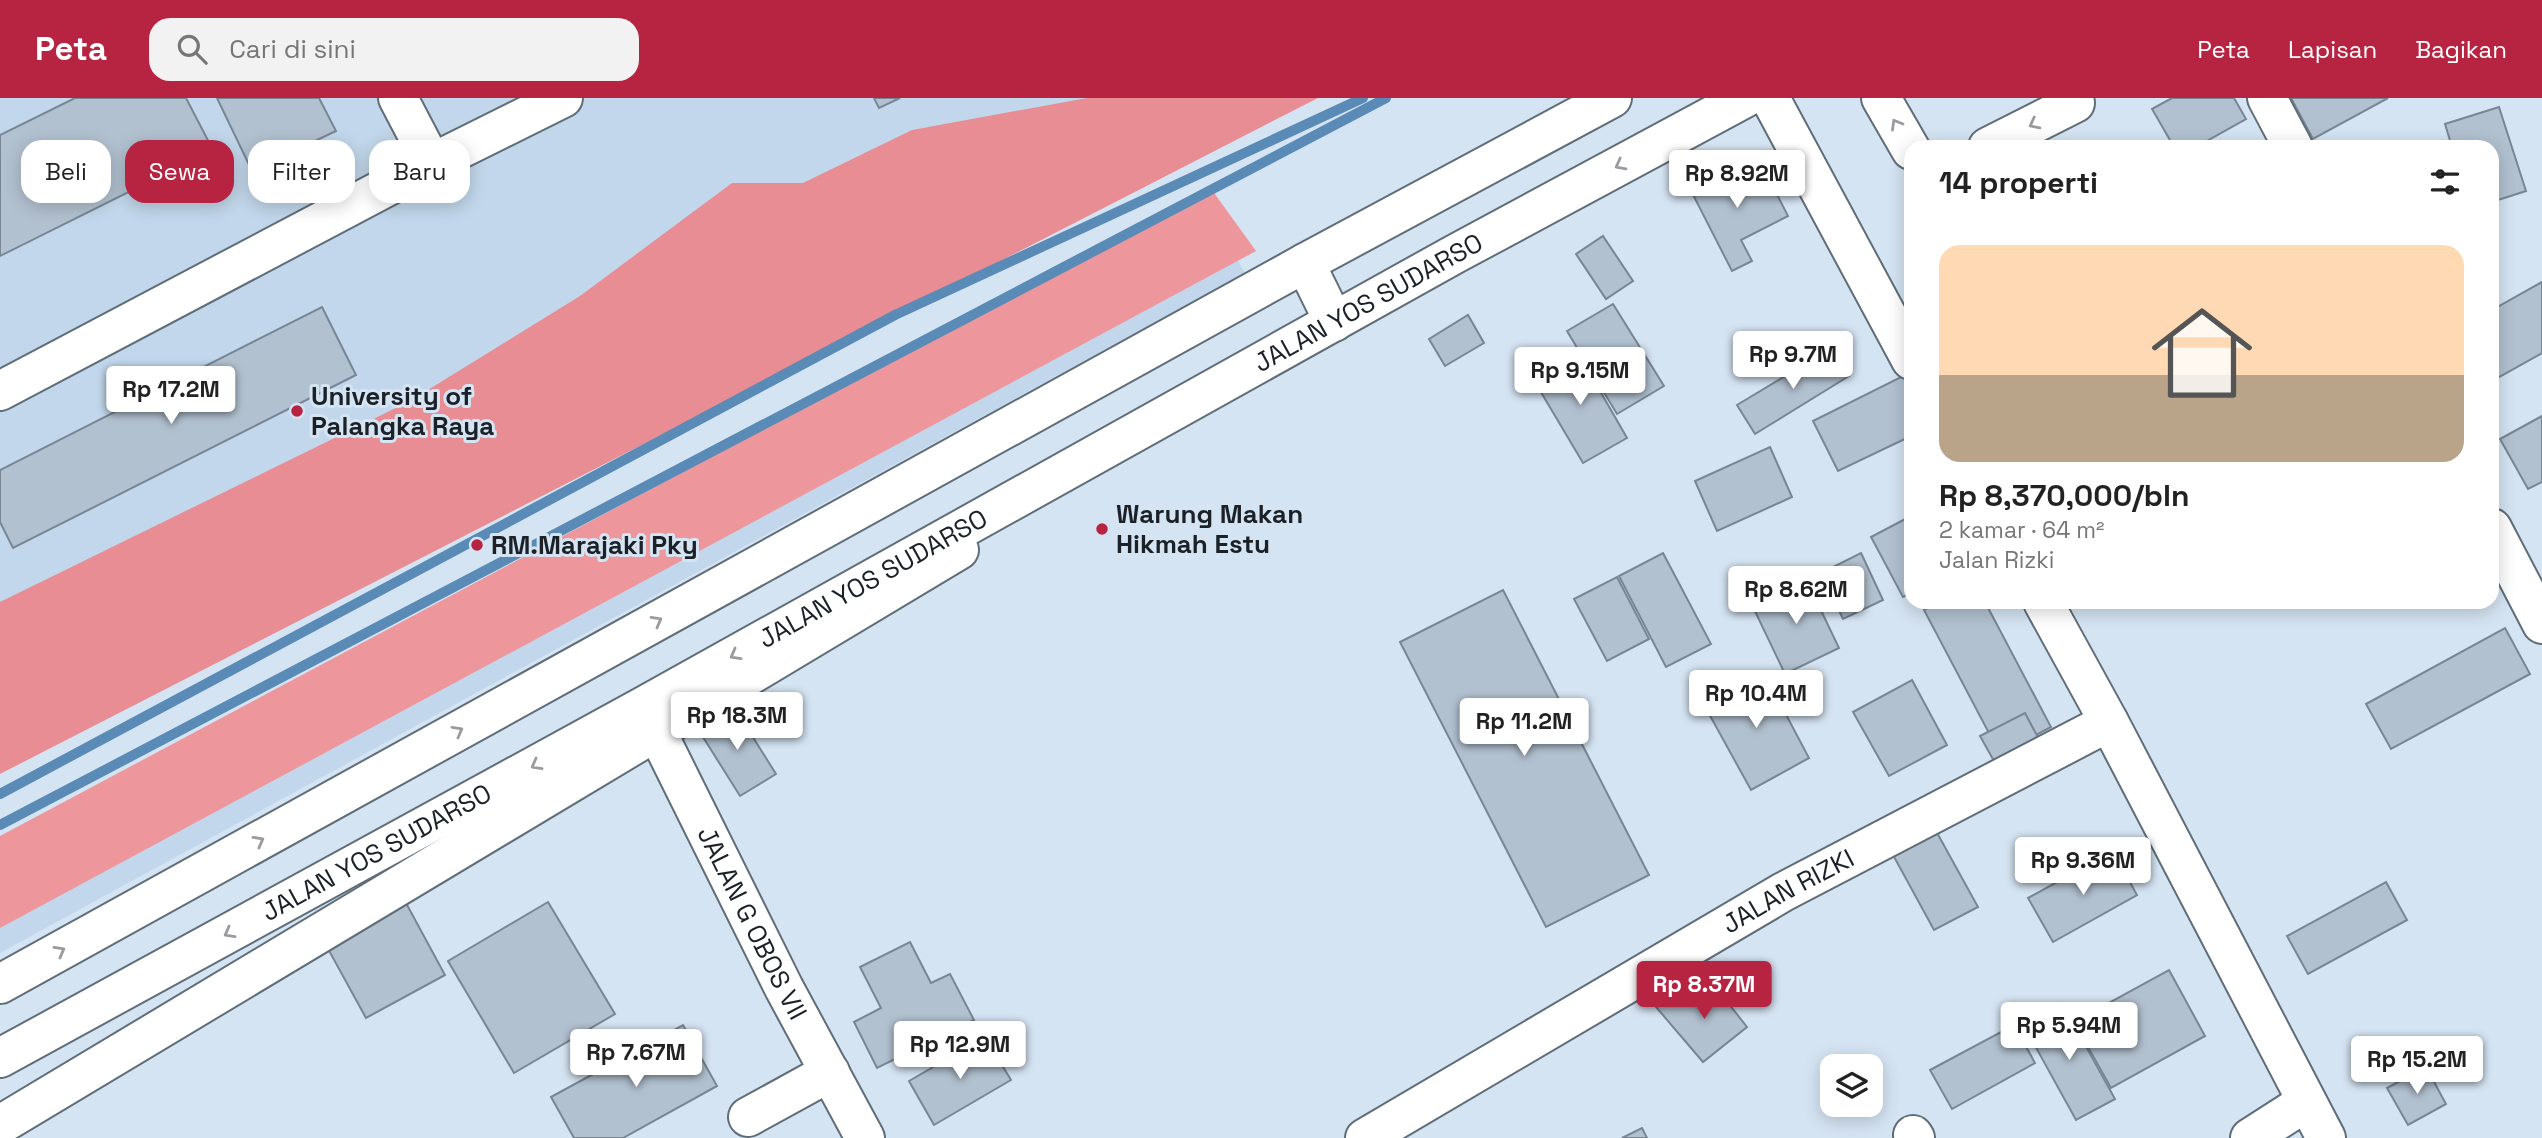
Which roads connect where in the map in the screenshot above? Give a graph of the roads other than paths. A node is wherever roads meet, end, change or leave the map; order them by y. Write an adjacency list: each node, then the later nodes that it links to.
1 (398, 98): 9 (street)
2 (563, 98): 13 (street)
3 (1612, 98): 16 (street)
4 (1745, 98): 15 (street, JALAN YOS SUDARSO, one-way to 15)
5 (1770, 98): 18 (street)
6 (1881, 98): 10 (street, one-way to 6)
7 (2073, 98): 11 (street, one-way to 11)
8 (2267, 98): 12 (street)
9 (420, 140)
10 (1905, 140)
11 (2002, 140)
12 (2289, 140)
13 (470, 144)
14 (369, 196): 19 (street)
15 (1455, 254): 17 (street, JALAN YOS SUDARSO); 30 (street)
16 (1305, 263): 17 (street); 25 (street, one-way to 16)
17 (1334, 321): 23 (street, JALAN YOS SUDARSO, one-way to 23)
18 (1904, 347)
19 (0, 391)
20 (2499, 541): 22 (street)
21 (2047, 609): 24 (street)
22 (2542, 624)
23 (644, 706): 26 (street, JALAN YOS SUDARSO, one-way to 26); 27 (street, JALAN G OBOS VII)
24 (2109, 722): 28 (street); 32 (street, JALAN RIZKI)
25 (0, 984)
26 (0, 1058)
27 (830, 1072): 29 (street); 31 (street, JALAN G OBOS VII)
28 (2306, 1102): 33 (street); 34 (street)
29 (748, 1117)
30 (0, 1125)
31 (865, 1138)
32 (1365, 1138)
33 (2250, 1138)
34 (2326, 1138)

